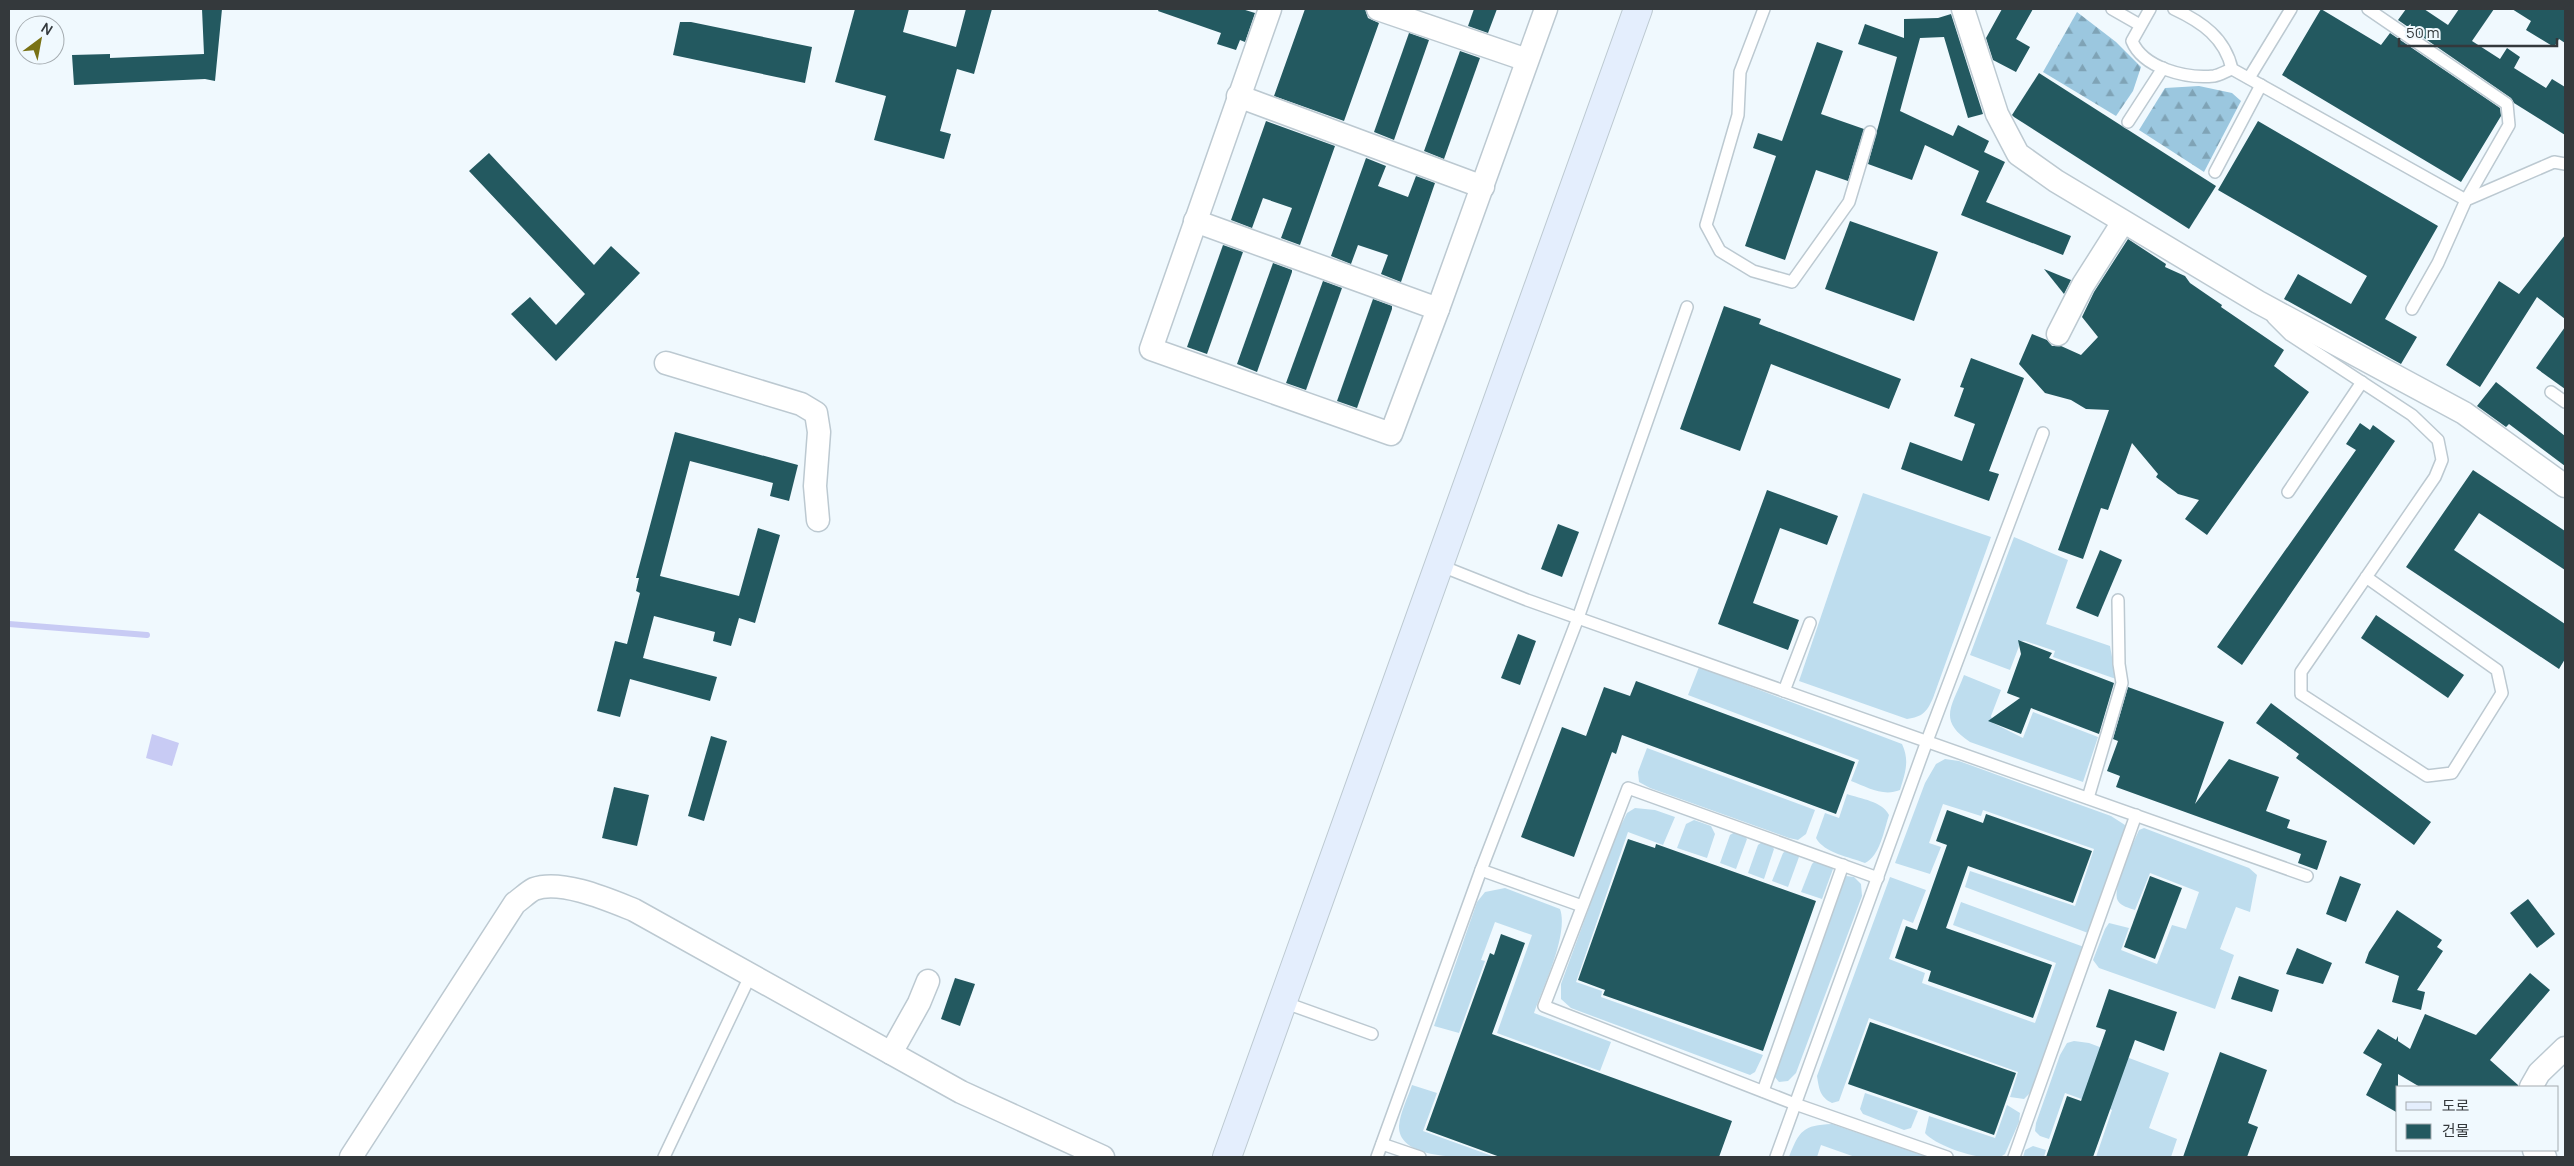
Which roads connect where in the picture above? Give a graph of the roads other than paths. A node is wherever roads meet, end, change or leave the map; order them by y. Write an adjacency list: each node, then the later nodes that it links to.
1 (1270, 9): 18 (street)
2 (1378, 9): 13 (street)
3 (1546, 9): 13 (street)
4 (1638, 9): 40 (main road)
5 (1764, 9): 20 (lane)
6 (1963, 9): 26 (street)
7 (2112, 9): 12 (lane)
8 (2150, 9): 12 (lane)
9 (2174, 9): 15 (lane)
10 (2291, 9): 16 (lane)
11 (2368, 9): 24 (lane)
12 (2140, 25): 14 (lane)
13 (1527, 60): 23 (street)
14 (2163, 68): 15 (lane); 19 (lane)
15 (2232, 69): 16 (lane)
16 (2249, 78): 17 (lane)
17 (2261, 85): 22 (lane); 24 (lane)
18 (1238, 96): 23 (street); 25 (street)
19 (2128, 122)
20 (1870, 132)
21 (2565, 164): 24 (lane)
22 (2215, 172)
23 (1483, 187): 29 (street)
24 (2466, 200): 30 (lane)
25 (1195, 221): 29 (street); 29 (street)
26 (2123, 222): 27 (street); 31 (street)
27 (2258, 302): 33 (lane); 37 (street)
28 (1687, 307): 43 (lane)
29 (1438, 309)
30 (2412, 309)
31 (2058, 334)
32 (666, 363): 39 (street)
33 (2362, 382): 38 (lane); 41 (lane)
34 (2550, 392): 35 (lane)
35 (2565, 402)
36 (2043, 432): 46 (lane)
37 (2565, 486)
38 (2288, 492)
39 (818, 520)
40 (1439, 565): 43 (lane); 56 (main road)
41 (2366, 577): 41 (lane)
42 (2118, 600): 47 (lane)
43 (1578, 618): 45 (lane); 50 (lane)
44 (1810, 623): 45 (lane)
45 (1784, 691): 46 (lane)
46 (1927, 741): 47 (lane); 52 (lane)
47 (2088, 798): 48 (lane)
48 (2136, 816): 51 (lane); 72 (lane)
49 (1843, 865): 52 (lane); 53 (lane); 61 (lane)
50 (1481, 870): 53 (lane); 63 (lane)
51 (2307, 876)
52 (1878, 878): 62 (lane)
53 (1582, 906): 61 (lane)
54 (750, 974): 59 (street); 64 (street); 65 (lane)
55 (928, 981): 59 (street)
56 (1283, 1002): 57 (lane); 67 (main road)
57 (1372, 1034)
58 (2565, 1048): 60 (street)
59 (891, 1053): 66 (street)
60 (2532, 1086)
61 (1763, 1091): 62 (lane)
62 (1795, 1104): 70 (lane); 71 (lane)
63 (1382, 1144): 68 (lane); 69 (lane)
64 (352, 1157)
65 (664, 1157)
66 (1103, 1157)
67 (1228, 1157)
68 (1377, 1157)
69 (1420, 1157)
70 (1776, 1157)
71 (1947, 1157)
72 (2014, 1157)

